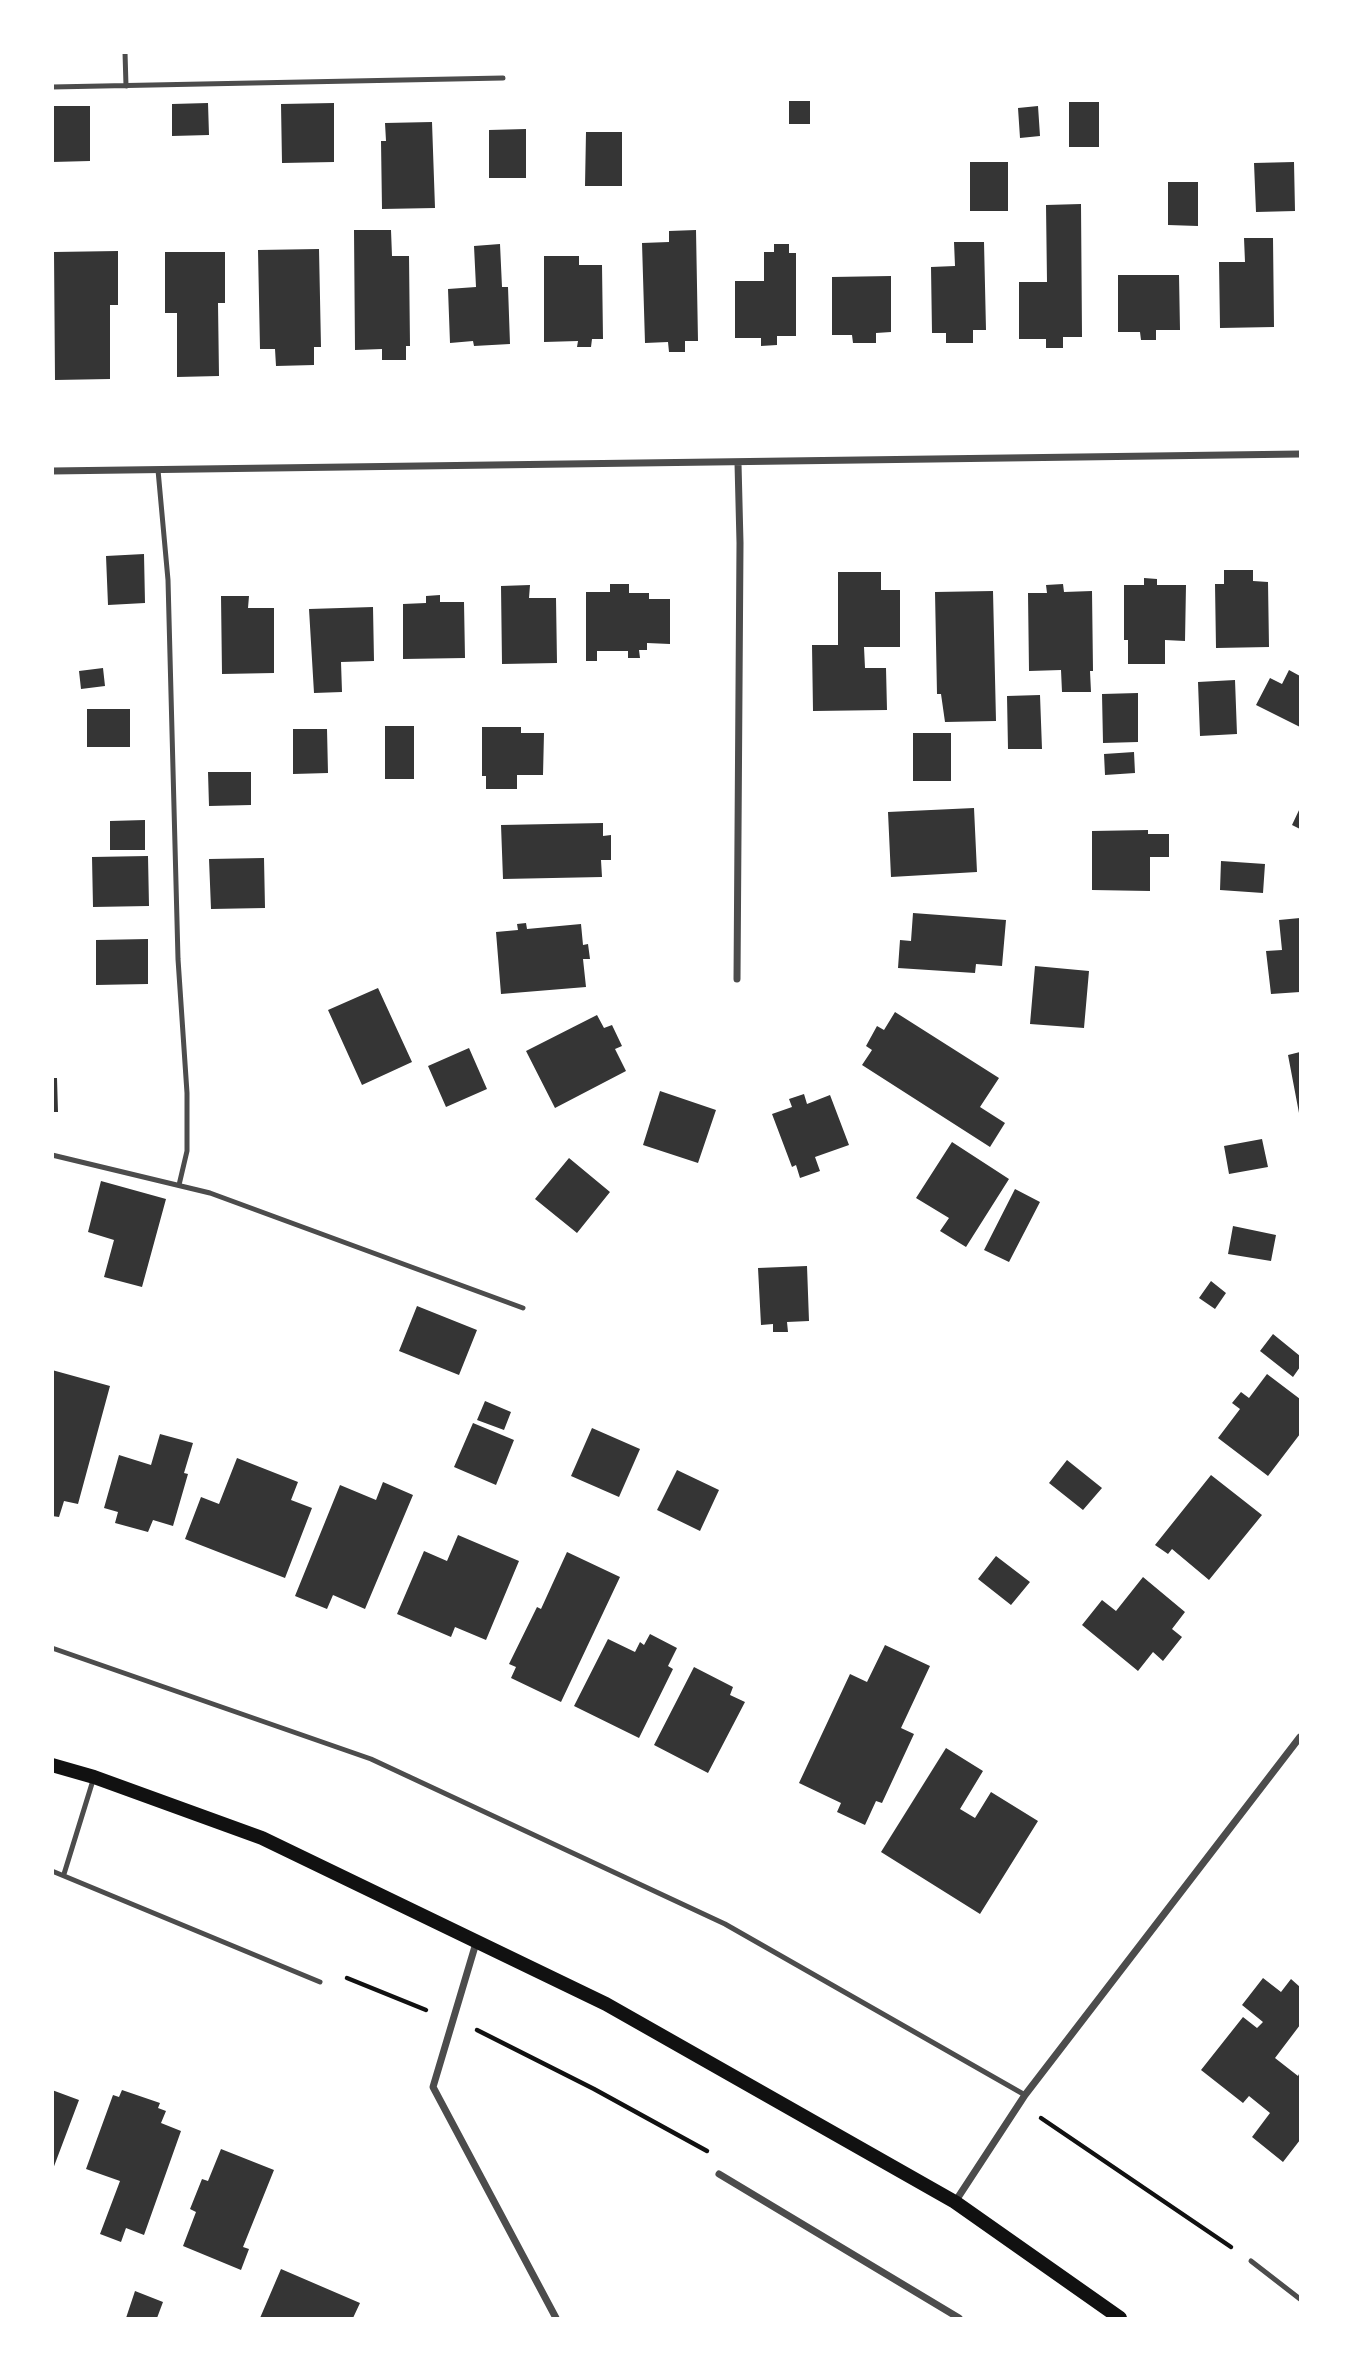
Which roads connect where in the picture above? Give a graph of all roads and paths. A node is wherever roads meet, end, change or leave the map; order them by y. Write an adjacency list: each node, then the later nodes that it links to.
1 (125, 52): 3 (lane)
2 (503, 78): 3 (lane)
3 (126, 86): 4 (lane)
4 (52, 87)
5 (1300, 454): 6 (street)
6 (738, 463): 7 (street); 9 (street)
7 (159, 470): 8 (street); 11 (lane)
8 (52, 471)
9 (737, 979)
10 (52, 1155): 11 (lane)
11 (179, 1185): 12 (lane)
12 (523, 1308)
13 (52, 1648): 22 (lane)
14 (1300, 1737): 22 (street)
15 (52, 1765): 16 (main road)
16 (94, 1777): 18 (lane); 19 (main road)
17 (52, 1871): 18 (lane)
18 (64, 1874): 20 (lane)
19 (476, 1942): 21 (street); 25 (main road)
20 (320, 1982): 21 (path)
21 (453, 2020): 24 (path); 28 (street)
22 (1025, 2095): 23 (street)
23 (1019, 2104): 25 (street); 26 (path)
24 (719, 2174): 29 (street)
25 (955, 2202): 30 (main road)
26 (1251, 2262): 27 (lane)
27 (1300, 2299)
28 (556, 2319)
29 (959, 2319)
30 (1120, 2319)

